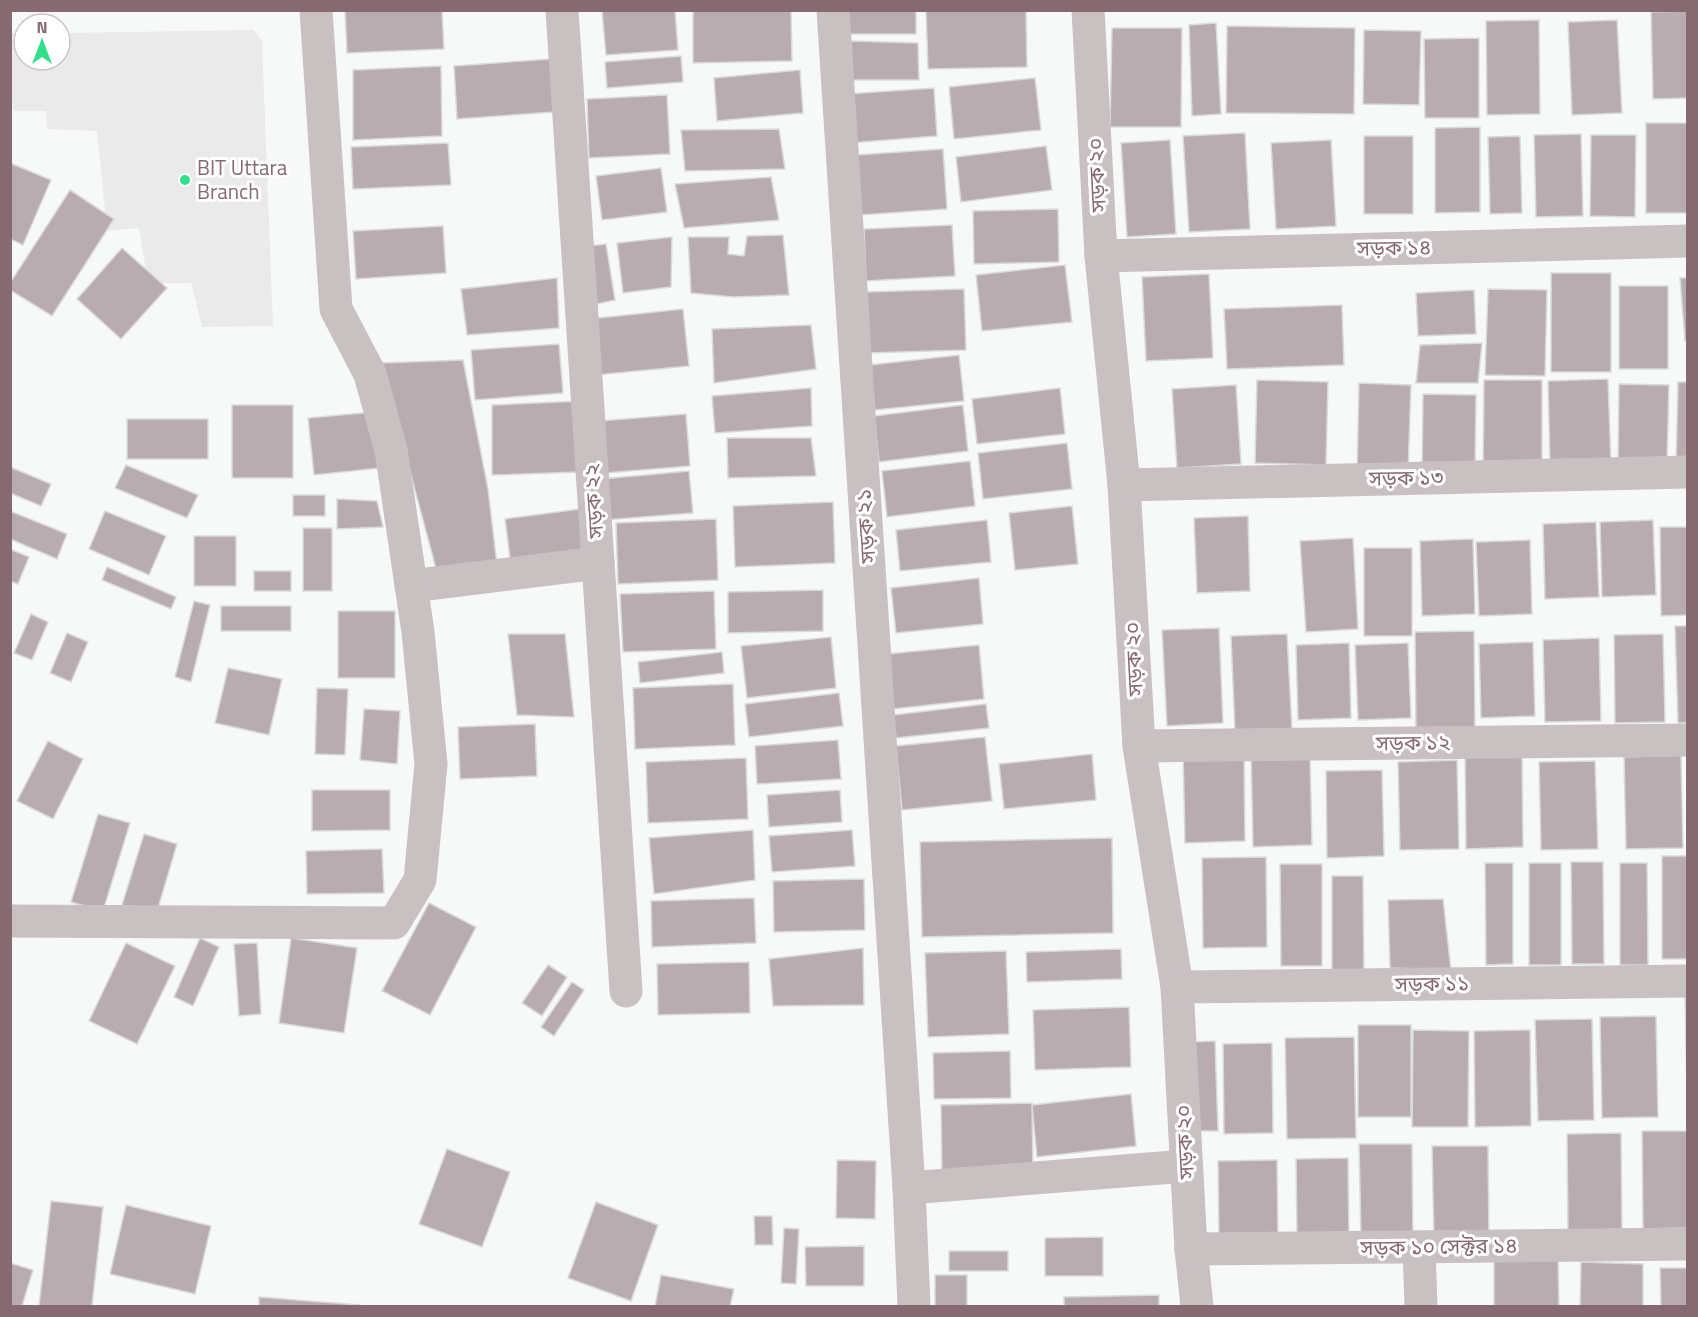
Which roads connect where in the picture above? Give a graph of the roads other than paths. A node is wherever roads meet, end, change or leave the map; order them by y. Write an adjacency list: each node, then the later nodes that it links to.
1 (316, 10): 10 (street)
2 (562, 10): 9 (street, সড়ক ২২)
3 (833, 10): 18 (street, সড়ক ২১)
4 (1088, 10): 6 (street, সড়ক ২০)
5 (1688, 241): 6 (street, সড়ক ১৪)
6 (1101, 256): 8 (street, সড়ক ২০)
7 (1688, 472): 8 (street, সড়ক ১৩)
8 (1124, 485): 12 (street, সড়ক ২০)
9 (598, 563): 10 (street); 16 (street, সড়ক ২২)
10 (411, 586): 13 (street)
11 (1688, 740): 12 (street, সড়ক ১২)
12 (1139, 746): 15 (street, সড়ক ২০)
13 (10, 921)
14 (1688, 981): 15 (street, সড়ক ১১)
15 (1177, 987): 17 (street, সড়ক ২০)
16 (626, 991)
17 (1186, 1166): 18 (street); 21 (street, সড়ক ২০)
18 (909, 1188): 22 (street, সড়ক ২১)
19 (1688, 1244): 20 (street, সড়ক ১০ সেক্টর ১৪)
20 (1419, 1248): 21 (street, সড়ক ১০ সেক্টর ১৪); 24 (street)
21 (1191, 1250): 23 (street, সড়ক ২০)
22 (914, 1306)
23 (1197, 1306)
24 (1421, 1306)

